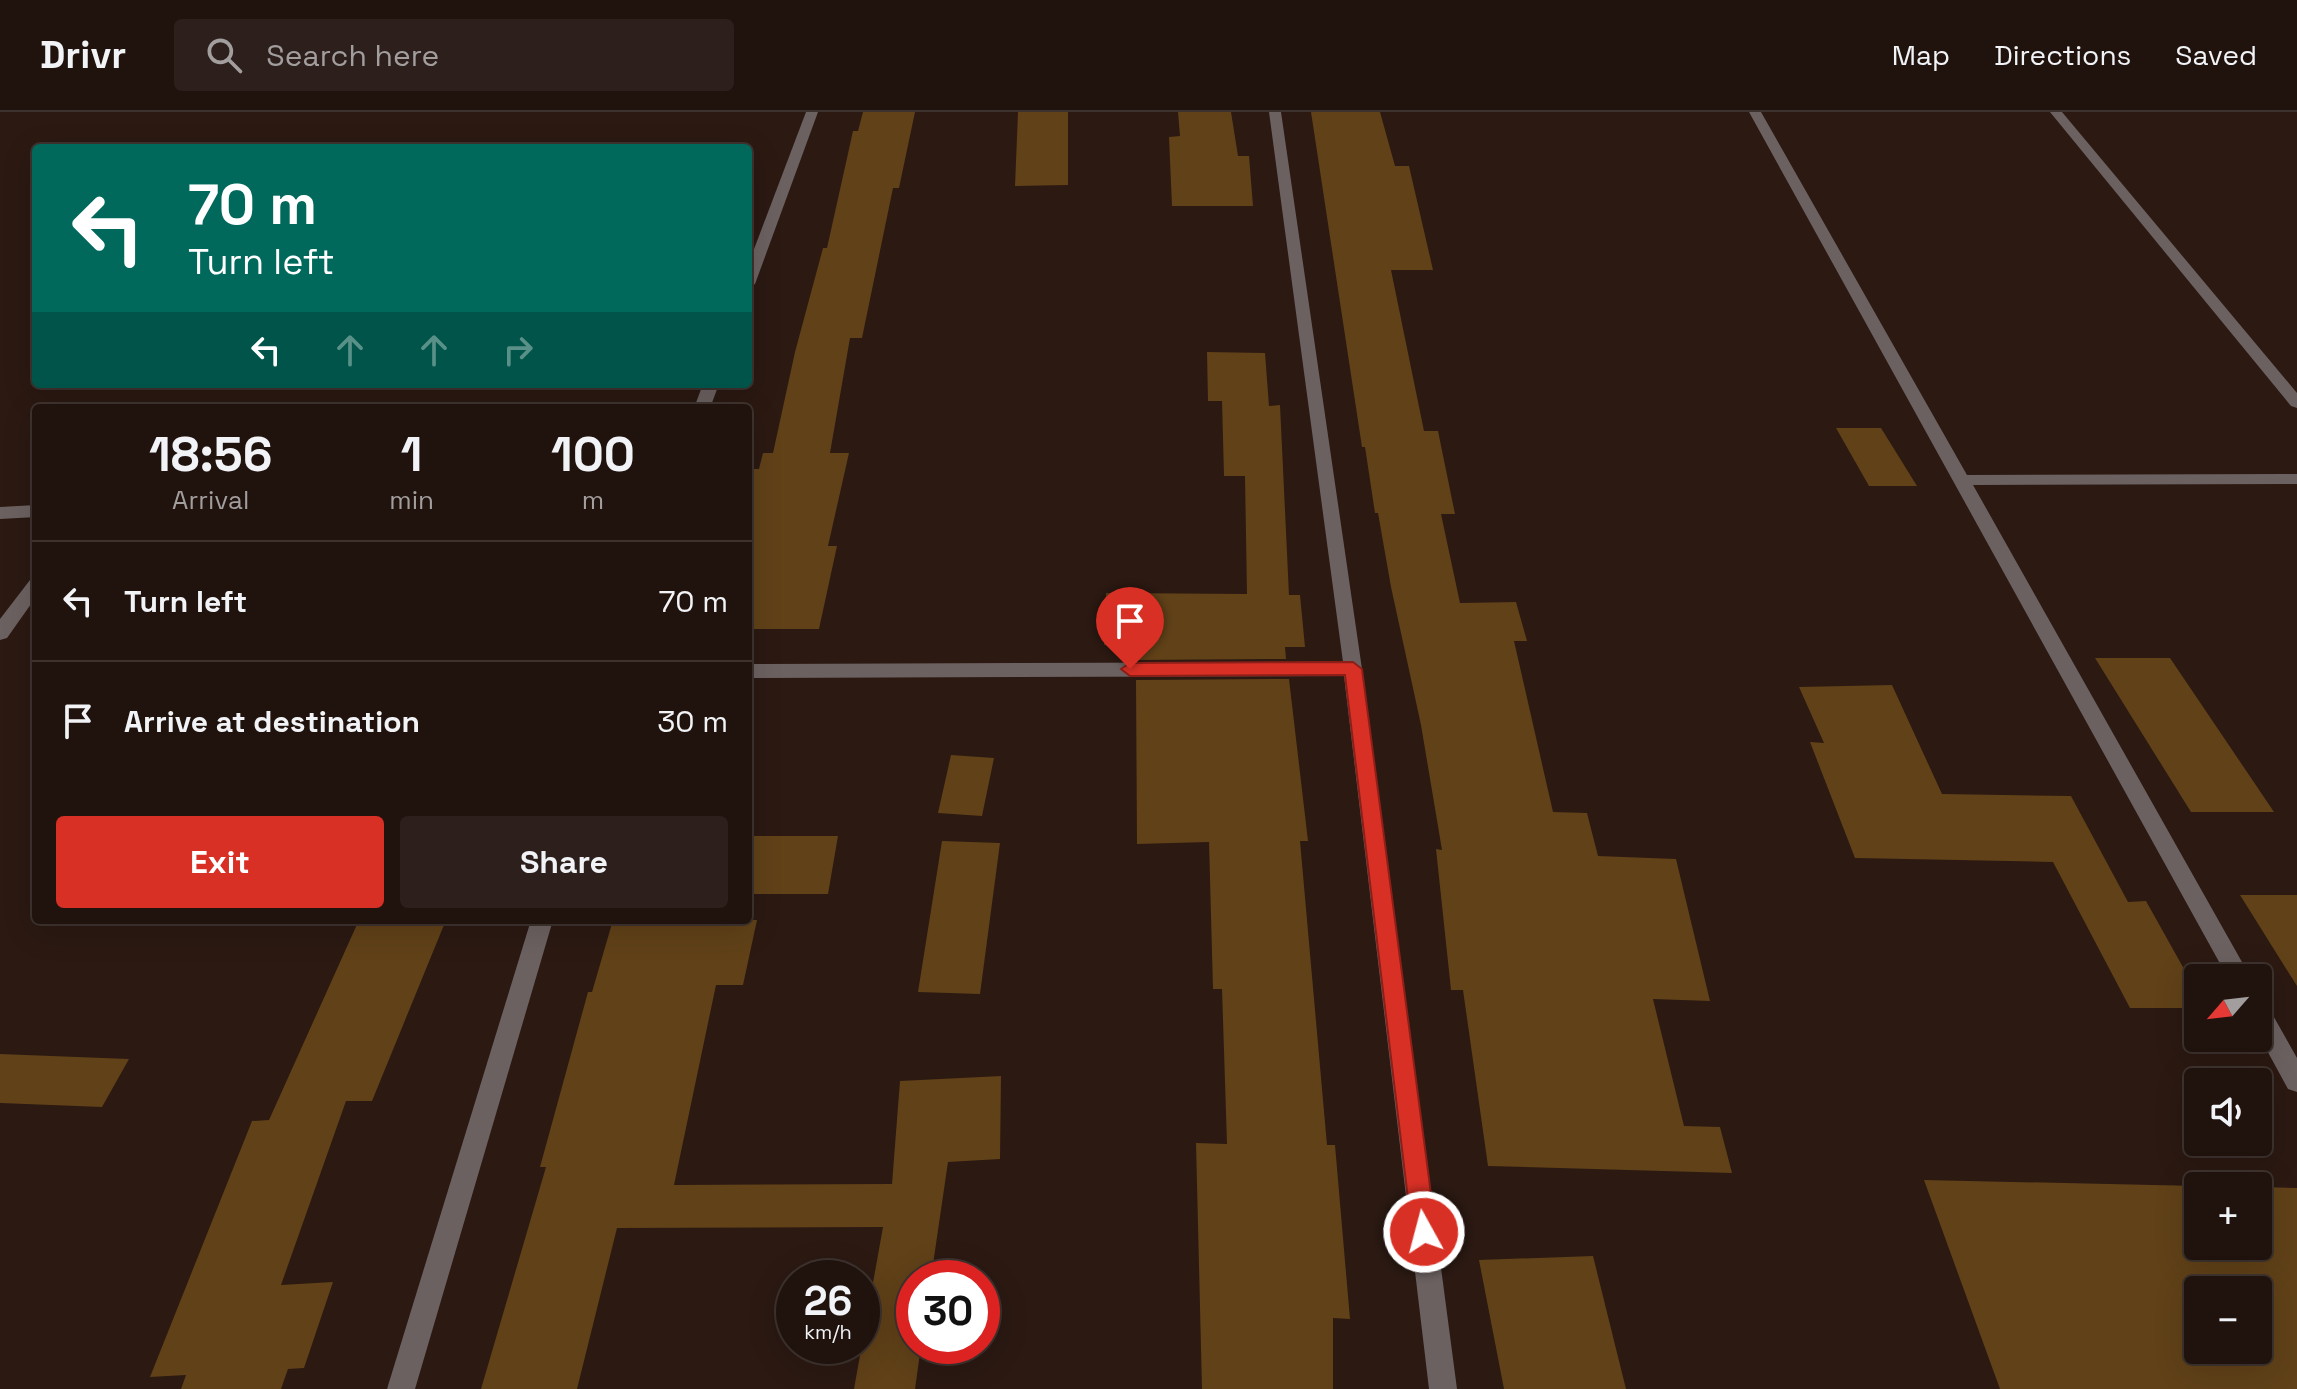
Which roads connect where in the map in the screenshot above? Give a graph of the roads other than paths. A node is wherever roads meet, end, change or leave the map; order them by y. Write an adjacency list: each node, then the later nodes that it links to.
1 (812, 112): 5 (street)
2 (1275, 112): 13 (street)
3 (1755, 112): 8 (street)
4 (2056, 112): 6 (street)
5 (752, 273)
6 (2297, 403)
7 (2297, 479): 8 (street)
8 (1961, 480): 16 (street)
9 (32, 511): 10 (street)
10 (0, 513)
11 (32, 589): 12 (street)
12 (0, 633)
13 (1353, 669): 14 (street); 20 (street)
14 (752, 671)
15 (541, 924): 19 (street)
16 (2232, 964)
17 (2272, 1036): 18 (street)
18 (2297, 1081)
19 (401, 1389)
20 (1443, 1389)

